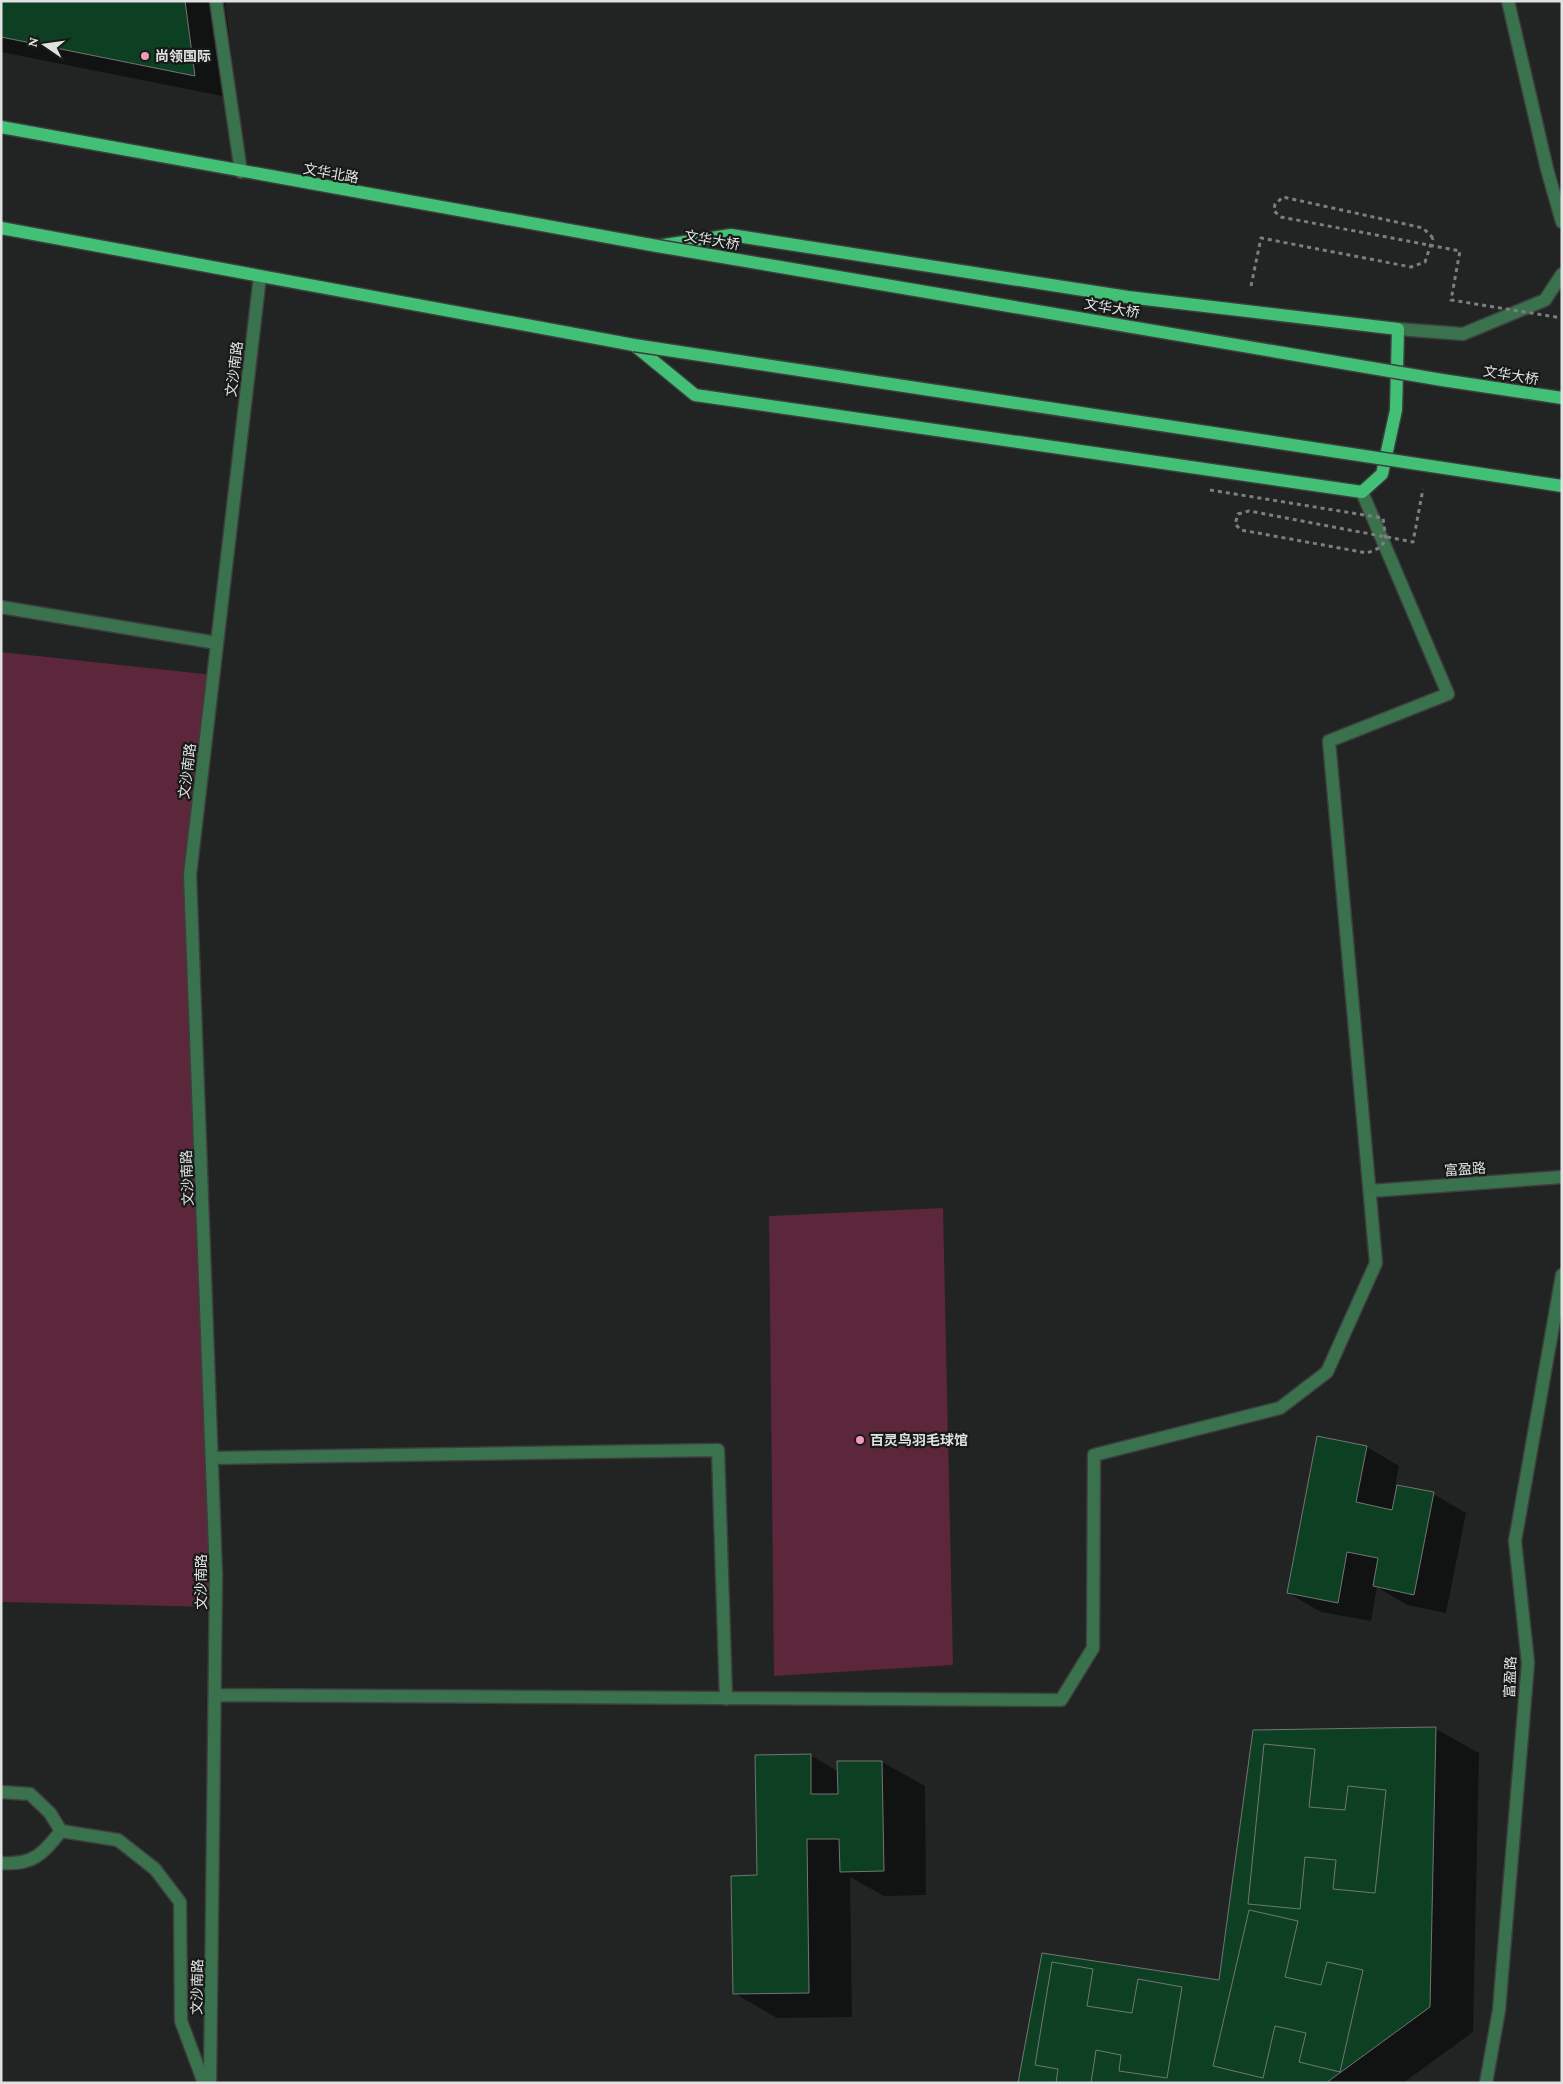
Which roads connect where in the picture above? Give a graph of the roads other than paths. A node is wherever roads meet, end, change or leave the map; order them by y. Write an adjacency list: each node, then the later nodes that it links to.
1 (216, 1): 4 (street)
2 (1508, 1): 5 (street)
3 (1, 127): 4 (main road, 文华北路)
4 (241, 172): 7 (main road, 文华北路)
5 (1562, 222)
6 (1, 228): 9 (main road)
7 (657, 246): 10 (main road); 12 (main road, 文华大桥, bridge)
8 (1562, 274): 10 (street)
9 (260, 276): 11 (main road); 16 (street, 文沙南路)
10 (1398, 329): 14 (main road)
11 (634, 345): 13 (main road, bridge); 14 (main road)
12 (1562, 398)
13 (1562, 486)
14 (1362, 492): 18 (street)
15 (1, 607): 16 (street)
16 (217, 643): 20 (street, 文沙南路)
17 (1562, 1177): 18 (street, 富盈路)
18 (1370, 1191): 22 (street)
19 (1562, 1275): 28 (street, 富盈路)
20 (212, 1458): 21 (street, 文沙南路); 22 (street)
21 (215, 1696): 22 (street); 27 (street, 文沙南路)
22 (726, 1699)
23 (1, 1792): 24 (street)
24 (60, 1831): 25 (street); 26 (street)
25 (1, 1863)
26 (204, 2083)
27 (210, 2083)
28 (1486, 2083)

